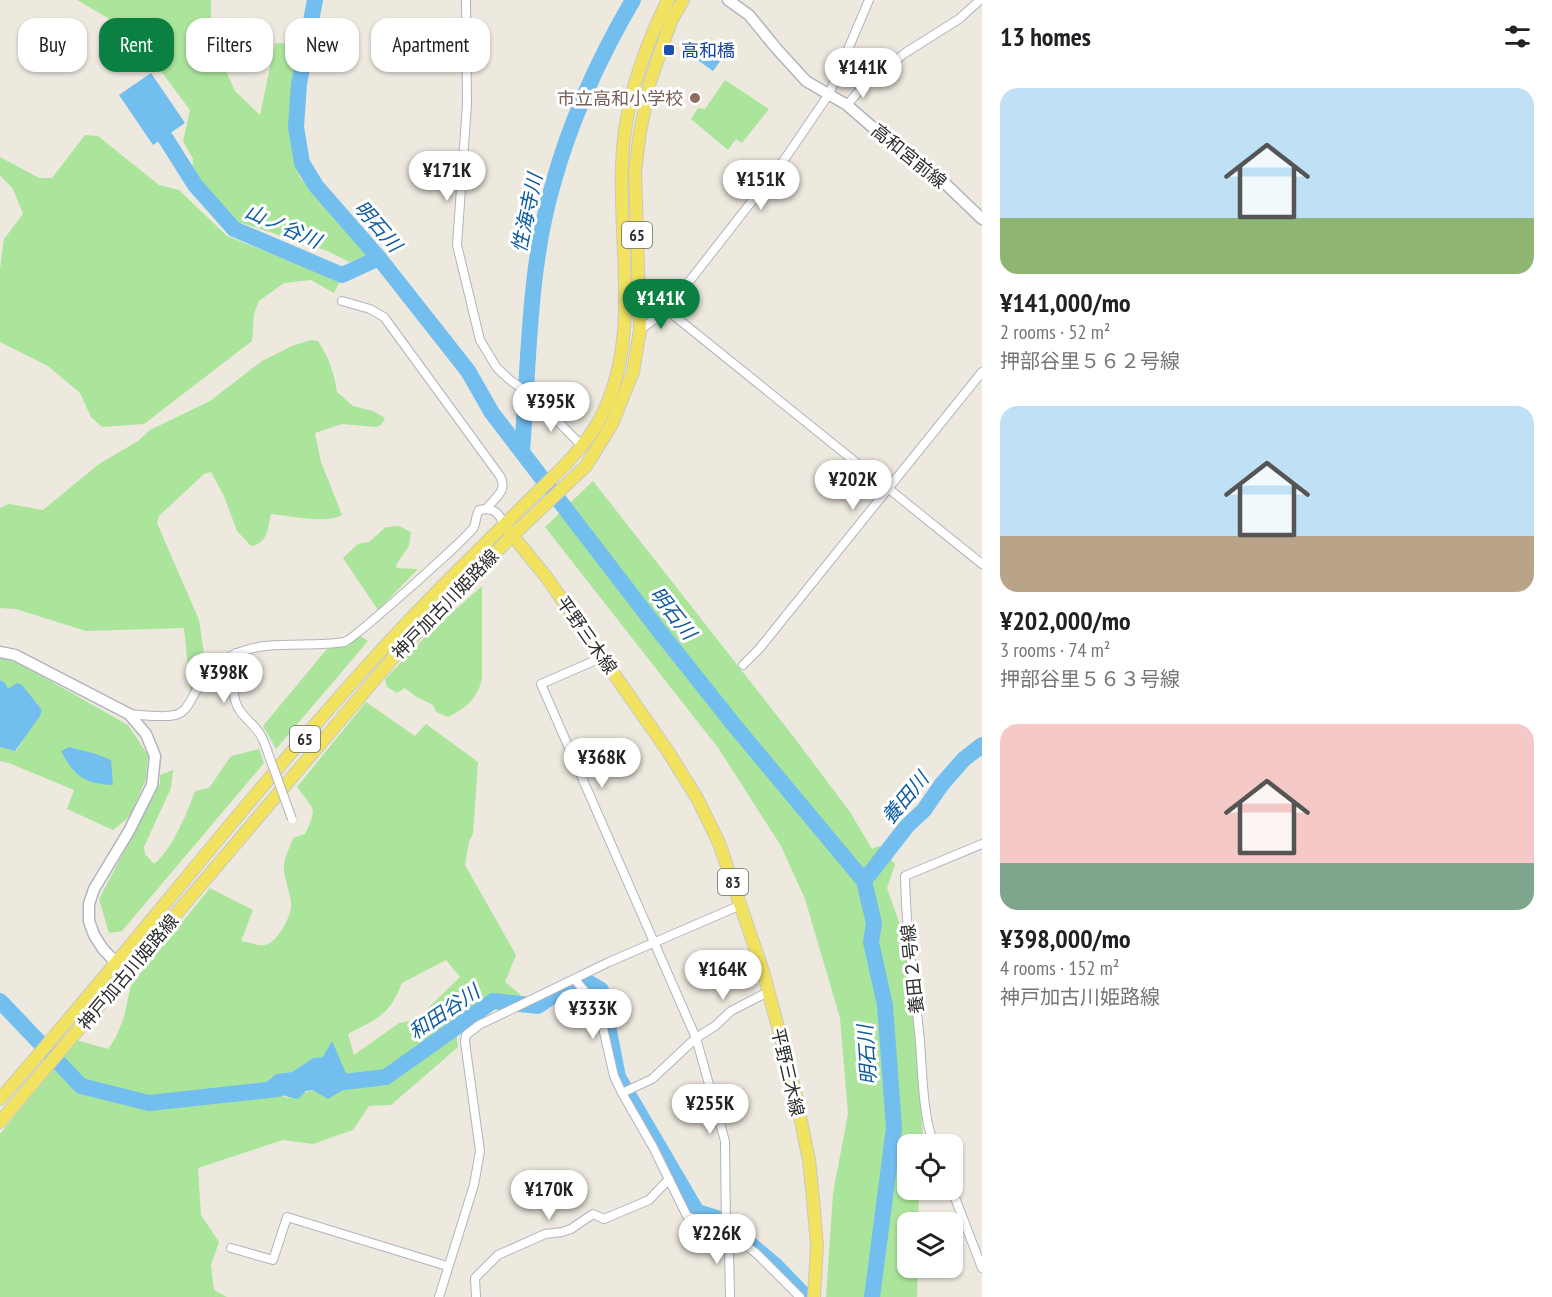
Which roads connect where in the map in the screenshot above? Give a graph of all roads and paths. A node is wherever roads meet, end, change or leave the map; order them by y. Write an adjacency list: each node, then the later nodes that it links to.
1 (466, 0): 14 (street)
2 (668, 0): 14 (main road, 神戸加古川姫路線 / 65)
3 (683, 0): 12 (main road, 神戸加古川姫路線 / 65)
4 (728, 0): 7 (street, 高和宮前線)
5 (869, 0): 7 (street)
6 (980, 0): 8 (street)
7 (829, 94): 8 (street, 高和宮前線); 11 (street)
8 (848, 105): 9 (street, 高和宮前線)
9 (982, 219)
10 (342, 301): 16 (street)
11 (667, 310): 12 (street); 15 (street)
12 (640, 330): 18 (main road, 神戸加古川姫路線 / 65)
13 (982, 372): 15 (street)
14 (579, 449): 17 (main road, 神戸加古川姫路線 / 65)
15 (888, 487): 19 (street); 23 (street)
16 (487, 508): 17 (street, 神戸加古川姫路線); 21 (street, 神戸加古川姫路線)
17 (504, 525): 18 (main road, 平野三木線 / 83); 29 (main road, 神戸加古川姫路線 / 65)
18 (512, 536): 22 (main road, 平野三木線 / 83); 30 (main road, 神戸加古川姫路線 / 65)
19 (982, 564)
20 (0, 652): 24 (street, 神戸加古川姫路線)
21 (236, 653): 24 (street, 神戸加古川姫路線); 25 (street, bridge)
22 (603, 657): 27 (main road, 平野三木線 / 83); 28 (street)
23 (743, 665)
24 (129, 714): 29 (street, 神戸加古川姫路線)
25 (292, 819)
26 (982, 844): 37 (street, 養田２号線)
27 (741, 905): 28 (street); 32 (main road, 平野三木線 / 83)
28 (654, 943): 31 (street); 33 (street)
29 (116, 962): 30 (street); 35 (main road, 神戸加古川姫路線 / 65)
30 (127, 974): 36 (main road, 神戸加古川姫路線 / 65)
31 (575, 980): 34 (street); 42 (street)
32 (768, 992): 33 (street); 48 (main road, 平野三木線 / 83)
33 (696, 1038): 34 (street); 40 (street)
34 (622, 1093): 38 (street)
35 (0, 1099)
36 (0, 1122)
37 (930, 1134)
38 (669, 1179): 40 (street); 45 (street)
39 (956, 1200): 43 (street)
40 (726, 1231): 46 (street); 47 (street)
41 (231, 1248): 42 (street)
42 (447, 1266): 44 (street)
43 (982, 1268)
44 (439, 1297)
45 (476, 1297)
46 (730, 1297)
47 (800, 1297)
48 (814, 1297)

